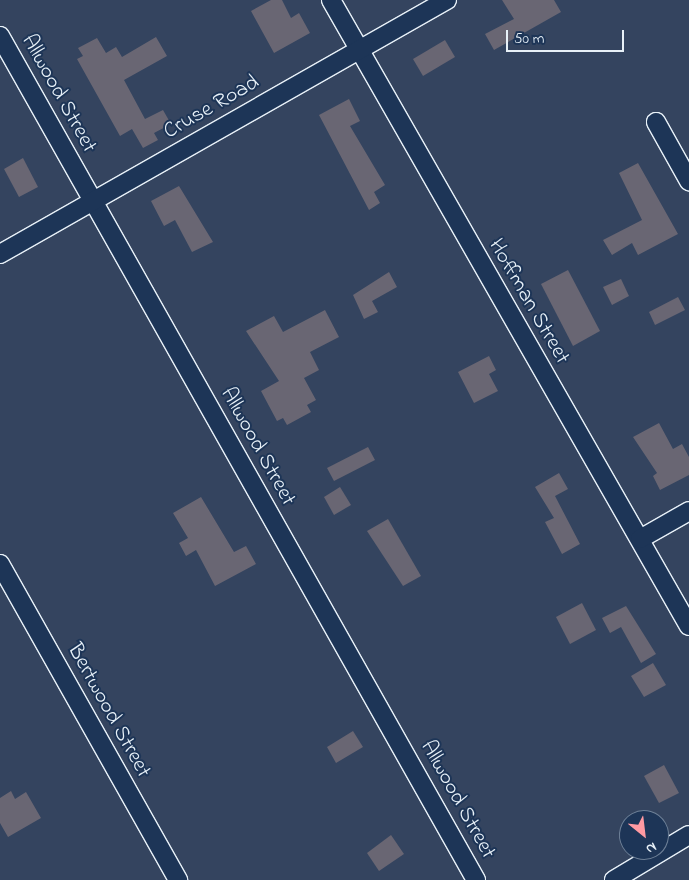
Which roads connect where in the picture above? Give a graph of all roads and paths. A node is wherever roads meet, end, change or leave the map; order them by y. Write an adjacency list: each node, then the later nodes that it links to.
1 (331, 0): 4 (street, Hoffman Street)
2 (447, 0): 4 (street, Cruse Road)
3 (0, 36): 7 (street, Allwood Street)
4 (359, 49): 7 (street, Cruse Road); 10 (street, Hoffman Street)
5 (656, 122): 6 (street)
6 (689, 181)
7 (93, 202): 8 (street, Cruse Road); 15 (street, Allwood Street)
8 (0, 254)
9 (689, 511): 10 (street)
10 (640, 539): 12 (street, Hoffman Street)
11 (0, 564): 14 (street, Bertwood Street)
12 (689, 626)
13 (689, 836): 16 (street)
14 (178, 880)
15 (476, 880)
16 (614, 880)

